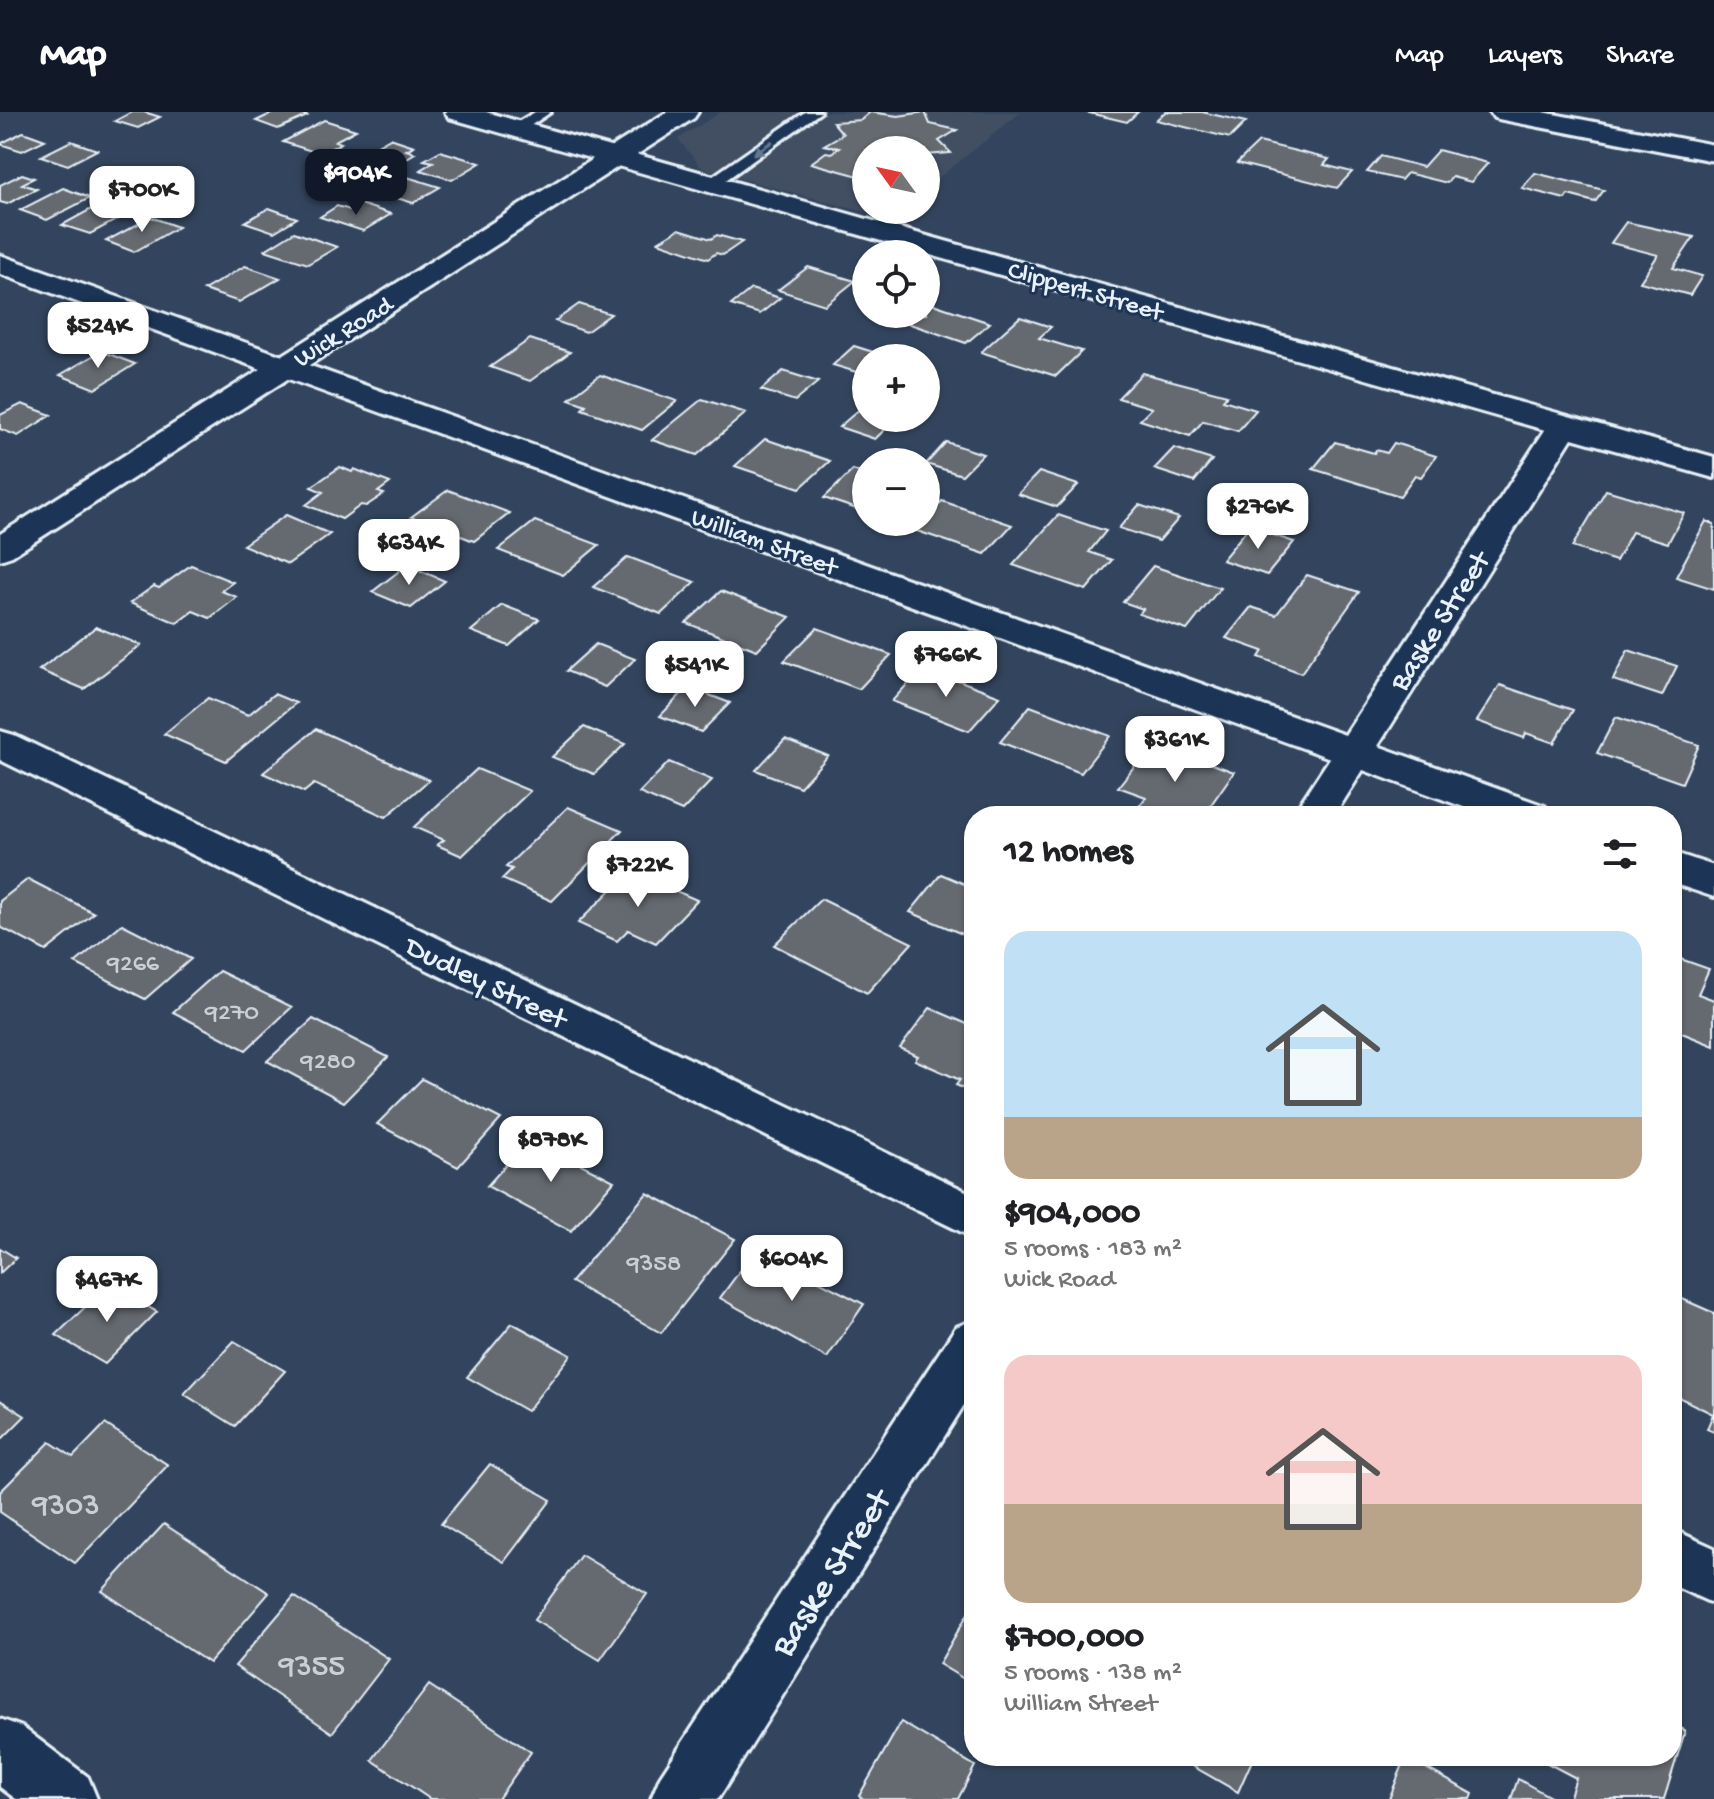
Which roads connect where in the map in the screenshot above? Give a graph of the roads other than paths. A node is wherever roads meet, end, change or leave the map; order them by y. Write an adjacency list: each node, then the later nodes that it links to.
1 (458, 112): 6 (street, Clippert Street)
2 (544, 112): 6 (lane)
3 (685, 112): 8 (street, Wick Road)
4 (814, 112): 9 (lane, one-way to 9)
5 (1503, 112): 7 (street)
6 (516, 129): 8 (street, Clippert Street)
7 (1714, 153)
8 (613, 159): 9 (street, Clippert Street); 11 (street, Wick Road)
9 (711, 184): 12 (street, Clippert Street)
10 (0, 264): 11 (street, William Street)
11 (284, 367): 14 (street, Wick Road); 16 (street, William Street)
12 (1564, 425): 13 (street, Clippert Street); 16 (street, Baske Street)
13 (1714, 468)
14 (0, 549)
15 (0, 744): 21 (street, Dudley Street)
16 (1353, 752): 17 (street, Baske Street); 18 (street, William Street)
17 (1319, 806)
18 (1502, 806)
19 (1682, 871): 20 (street)
20 (1714, 882)
21 (964, 1213)
22 (964, 1359): 27 (street, Baske Street)
23 (1682, 1561): 24 (street)
24 (1714, 1577)
25 (0, 1749): 26 (street)
26 (66, 1799)
27 (682, 1799)

